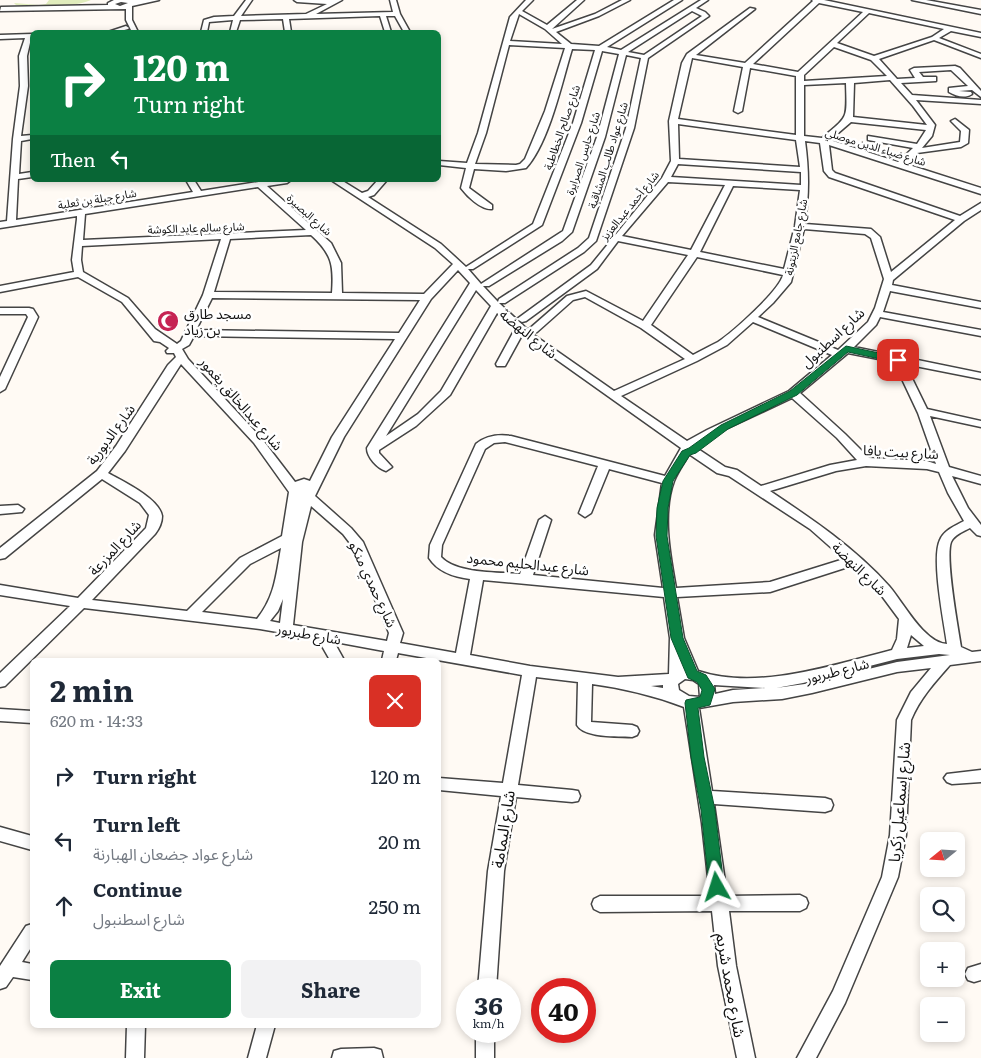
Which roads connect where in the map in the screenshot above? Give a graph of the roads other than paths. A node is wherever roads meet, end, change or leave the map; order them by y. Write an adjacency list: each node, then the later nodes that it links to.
1 (4, 0): 20 (street)
2 (140, 0): 15 (street)
3 (156, 0): 15 (street)
4 (249, 0): 31 (street)
5 (297, 0): 14 (street)
6 (393, 0): 25 (street)
7 (530, 0): 21 (street)
8 (581, 0): 36 (street)
9 (627, 0): 36 (street)
10 (679, 0): 52 (street)
11 (704, 0): 18 (street)
12 (816, 0): 24 (street); 58 (street)
13 (915, 0): 17 (street)
14 (336, 1): 27 (street)
15 (129, 2): 16 (street); 38 (street)
16 (114, 4): 20 (street); 37 (street)
17 (947, 5): 22 (street); 23 (street); 23 (street)
18 (692, 9): 53 (street); 54 (street)
19 (752, 9): 55 (street)
20 (0, 11)
21 (518, 11): 36 (street); 49 (street)
22 (939, 11)
23 (981, 11)
24 (867, 12): 34 (street); 50 (street)
25 (398, 15): 26 (street); 29 (street); 43 (street)
26 (383, 16): 29 (street); 42 (street)
27 (304, 17): 28 (street); 33 (street)
28 (336, 17): 29 (street); 33 (street)
29 (347, 17)
30 (931, 17): 34 (street)
31 (237, 18): 32 (street); 39 (street); 40 (street)
32 (286, 18): 33 (street); 41 (street)
33 (295, 18)
34 (924, 23): 35 (street)
35 (950, 28): 44 (street); 48 (street)
36 (549, 29): 51 (street)
37 (127, 30)
38 (134, 30)
39 (205, 30)
40 (234, 30)
41 (288, 30)
42 (387, 30)
43 (406, 30)
44 (981, 35)
45 (30, 36): 46 (street)
46 (0, 37)
47 (30, 38): 59 (street)
48 (934, 38): 56 (street); 57 (street)
49 (507, 43): 51 (street); 86 (street)
50 (833, 44): 57 (street); 60 (street)
51 (569, 46): 52 (street); 86 (street)
52 (600, 48): 53 (street); 117 (street, شارع صالح الخطاطبة)
53 (623, 52): 54 (street); 122 (street, شارع حابس الصرايرة)
54 (645, 56): 114 (street, شارع عواد طالب المشاقبة)
55 (690, 56): 58 (street); 74 (street, شارع أحمد عبدالعزيز)
56 (981, 56)
57 (874, 58): 61 (street)
58 (747, 65): 60 (street); 72 (street)
59 (28, 67): 69 (street)
60 (800, 78): 64 (street); 78 (street, شارع جامع الزيتونة)
61 (893, 79): 62 (street); 64 (street); 66 (street)
62 (920, 79): 63 (street); 65 (street)
63 (933, 79)
64 (850, 81): 73 (street)
65 (974, 87): 67 (street); 67 (street)
66 (910, 97): 68 (street); 71 (street)
67 (981, 97): 68 (street)
68 (963, 101): 71 (street)
69 (23, 102): 70 (street); 80 (street)
70 (30, 102)
71 (916, 104): 76 (street)
72 (738, 111)
73 (849, 119): 76 (street); 81 (street)
74 (673, 121): 78 (street, شارع ضياء الدين موصلي); 83 (street, شارع أحمد عبدالعزيز)
75 (955, 121): 82 (street)
76 (931, 128): 82 (street)
77 (30, 137): 80 (street)
78 (800, 137): 81 (street, شارع ضياء الدين موصلي); 87 (street, شارع جامع الزيتونة)
79 (871, 138): 82 (street)
80 (18, 139): 89 (street)
81 (824, 141): 85 (street, شارع ضياء الدين موصلي); 106 (street)
82 (916, 149): 85 (street)
83 (675, 161): 87 (street); 90 (street, شارع أحمد عبدالعزيز)
84 (441, 163): 86 (street)
85 (901, 164): 100 (street, شارع ضياء الدين موصلي)
86 (471, 165): 104 (street)
87 (805, 170): 99 (street, شارع جامع الزيتونة)
88 (30, 175): 89 (street)
89 (15, 177): 107 (street)
90 (666, 179): 98 (street); 112 (street, شارع أحمد عبدالعزيز)
91 (191, 182): 102 (street)
92 (274, 182): 97 (street, شارع جبلة بن ثعلبة)
93 (341, 182): 101 (street, شارع النهضة)
94 (352, 182): 101 (street, شارع النهضة)
95 (372, 182): 101 (street)
96 (381, 182): 101 (street)
97 (260, 184): 102 (street, شارع جبلة بن ثعلبة); 110 (street, شارع البصيرة)
98 (730, 184): 99 (street); 115 (street)
99 (805, 188): 109 (street, شارع جامع الزيتونة)
100 (981, 191)
101 (370, 192): 116 (street, شارع النهضة); 117 (street, شارع النهضة)
102 (198, 193): 105 (street, شارع جبلة بن ثعلبة)
103 (981, 206): 106 (street)
104 (489, 207)
105 (81, 212): 107 (street, شارع جبلة بن ثعلبة); 113 (street)
106 (961, 219): 121 (street)
107 (11, 223): 108 (street, شارع جبلة بن ثعلبة)
108 (0, 225)
109 (800, 226): 119 (street, شارع جامع الزيتونة); 121 (street)
110 (314, 232): 111 (street, شارع سالم عايد الكوشة); 125 (street, شارع البصيرة)
111 (226, 237): 113 (street, شارع سالم عايد الكوشة); 124 (street, شارع الدبورية)
112 (616, 238): 115 (street); 118 (street, شارع أحمد عبدالعزيز)
113 (79, 243): 120 (street)
114 (581, 250): 118 (street); 129 (street, شارع عواد طالب المشاقبة)
115 (694, 254): 119 (street); 134 (street)
116 (458, 264): 122 (street, شارع النهضة); 126 (street)
117 (470, 267): 122 (street, شارع النهضة)
118 (594, 267): 133 (street, شارع أحمد عبدالعزيز)
119 (789, 273): 132 (street, شارع جامع الزيتونة)
120 (79, 274): 123 (street); 140 (street, شارع عبدالخالق يغمور)
121 (888, 283): 127 (street); 131 (street, شارع اسطنبول)
122 (481, 284): 129 (street, شارع النهضة); 148 (street)
123 (4, 289): 128 (street)
124 (208, 295): 125 (street); 136 (street, شارع الدبورية)
125 (337, 295): 126 (street)
126 (427, 298): 138 (street)
127 (979, 302)
128 (0, 303)
129 (499, 304): 133 (street, شارع النهضة); 150 (street)
130 (0, 312): 145 (street)
131 (878, 314): 137 (street); 139 (street, شارع اسطنبول)
132 (752, 318): 139 (street); 141 (street, شارع جامع الزيتونة)
133 (521, 324): 135 (street, شارع النهضة); 143 (street); 146 (street, شارع النهضة)
134 (644, 326): 135 (street); 141 (street)
135 (533, 330): 146 (street, شارع النهضة)
136 (189, 334): 138 (street); 140 (street, شارع الدبورية)
137 (981, 334)
138 (401, 336): 161 (street)
139 (842, 351): 142 (street); 147 (street, شارع اسطنبول)
140 (176, 352): 158 (street, شارع الدبورية); 161 (street, شارع عبدالخالق يغمور)
141 (694, 359): 146 (street, شارع جامع الزيتونة)
142 (898, 360): 144 (street); 149 (street)
143 (501, 364)
144 (981, 376)
145 (0, 389)
146 (616, 393): 152 (street, شارع النهضة)
147 (793, 393): 152 (street, شارع اسطنبول); 154 (street)
148 (397, 410): 150 (street); 153 (street)
149 (922, 412): 151 (street); 157 (street)
150 (421, 417): 153 (street)
151 (981, 424)
152 (693, 447): 160 (street, شارع اسطنبول); 162 (street, شارع النهضة)
153 (373, 448): 156 (street)
154 (866, 462): 157 (street, شارع بيت يافا); 162 (street, شارع بيت يافا)
155 (606, 464): 160 (street, شارع عبدالحليم محمود); 165 (street); 172 (street, شارع عبدالحليم محمود)
156 (386, 467)
157 (945, 469): 159 (street, شارع بيت يافا); 167 (street)
158 (101, 474): 170 (street, شارع الدبورية); 176 (street, شارع المزرعة)
159 (981, 480)
160 (668, 481): 175 (street)
161 (304, 489): 169 (street); 180 (street); 183 (street, شارع حمدي منكو)
162 (761, 490): 171 (street, شارع النهضة)
163 (18, 509): 164 (street)
164 (0, 510)
165 (585, 513)
166 (545, 520): 173 (street)
167 (970, 523): 168 (street); 185 (street)
168 (981, 532)
169 (289, 538): 177 (street); 179 (street)
170 (0, 555)
171 (854, 560): 175 (street, شارع عبدالحليم محمود); 178 (street, شارع النهضة)
172 (477, 575): 173 (street, شارع عبدالحليم محمود); 189 (street)
173 (525, 580): 175 (street, شارع عبدالحليم محمود)
174 (0, 590): 176 (street, شارع طبربور)
175 (669, 593): 181 (street)
176 (81, 603): 177 (street, شارع طبربور); 194 (street)
177 (190, 616): 179 (street, شارع طبربور)
178 (906, 619): 184 (street); 185 (street, شارع النهضة)
179 (260, 624): 180 (street, شارع طبربور)
180 (286, 629): 183 (street, شارع طبربور)
181 (677, 638): 191 (street); 193 (street)
182 (329, 646): 186 (street)
183 (391, 654): 187 (street, شارع طبربور)
184 (896, 654): 185 (street, شارع طبربور); 191 (street, شارع طبربور)
185 (958, 655): 197 (street, شارع طبربور); 226 (street, شارع إسماعيل زكريا)
186 (337, 658)
187 (438, 658)
188 (441, 658): 189 (street, شارع طبربور)
189 (462, 660): 190 (street, شارع طبربور)
190 (530, 671): 192 (street, شارع طبربور); 204 (street, شارع اليمامة)
191 (697, 676): 193 (street); 197 (street)
192 (585, 678): 195 (street, شارع طبربور); 200 (street)
193 (674, 678): 195 (street, شارع طبربور); 196 (street)
194 (0, 682)
195 (617, 682): 196 (street, شارع طبربور)
196 (675, 696): 197 (street)
197 (698, 702): 206 (street, شارع محمد شريم)
198 (0, 715): 199 (street)
199 (30, 717)
200 (632, 731)
201 (981, 776): 202 (street)
202 (952, 778)
203 (441, 784): 204 (street)
204 (508, 791): 205 (street); 216 (street, شارع اليمامة)
205 (572, 796)
206 (706, 797): 207 (street); 210 (street, شارع محمد شريم)
207 (825, 805)
208 (0, 834): 209 (street)
209 (30, 842)
210 (718, 903): 211 (street); 212 (street); 225 (street, شارع محمد شريم)
211 (800, 903)
212 (600, 904)
213 (30, 935): 215 (street)
214 (30, 972): 215 (street)
215 (4, 974)
216 (488, 978)
217 (136, 1028): 221 (street)
218 (265, 1028): 222 (street)
219 (485, 1043): 224 (street)
220 (374, 1057): 223 (street)
221 (136, 1058)
222 (257, 1058)
223 (341, 1058)
224 (484, 1058)
225 (746, 1058)
226 (806, 1058)

